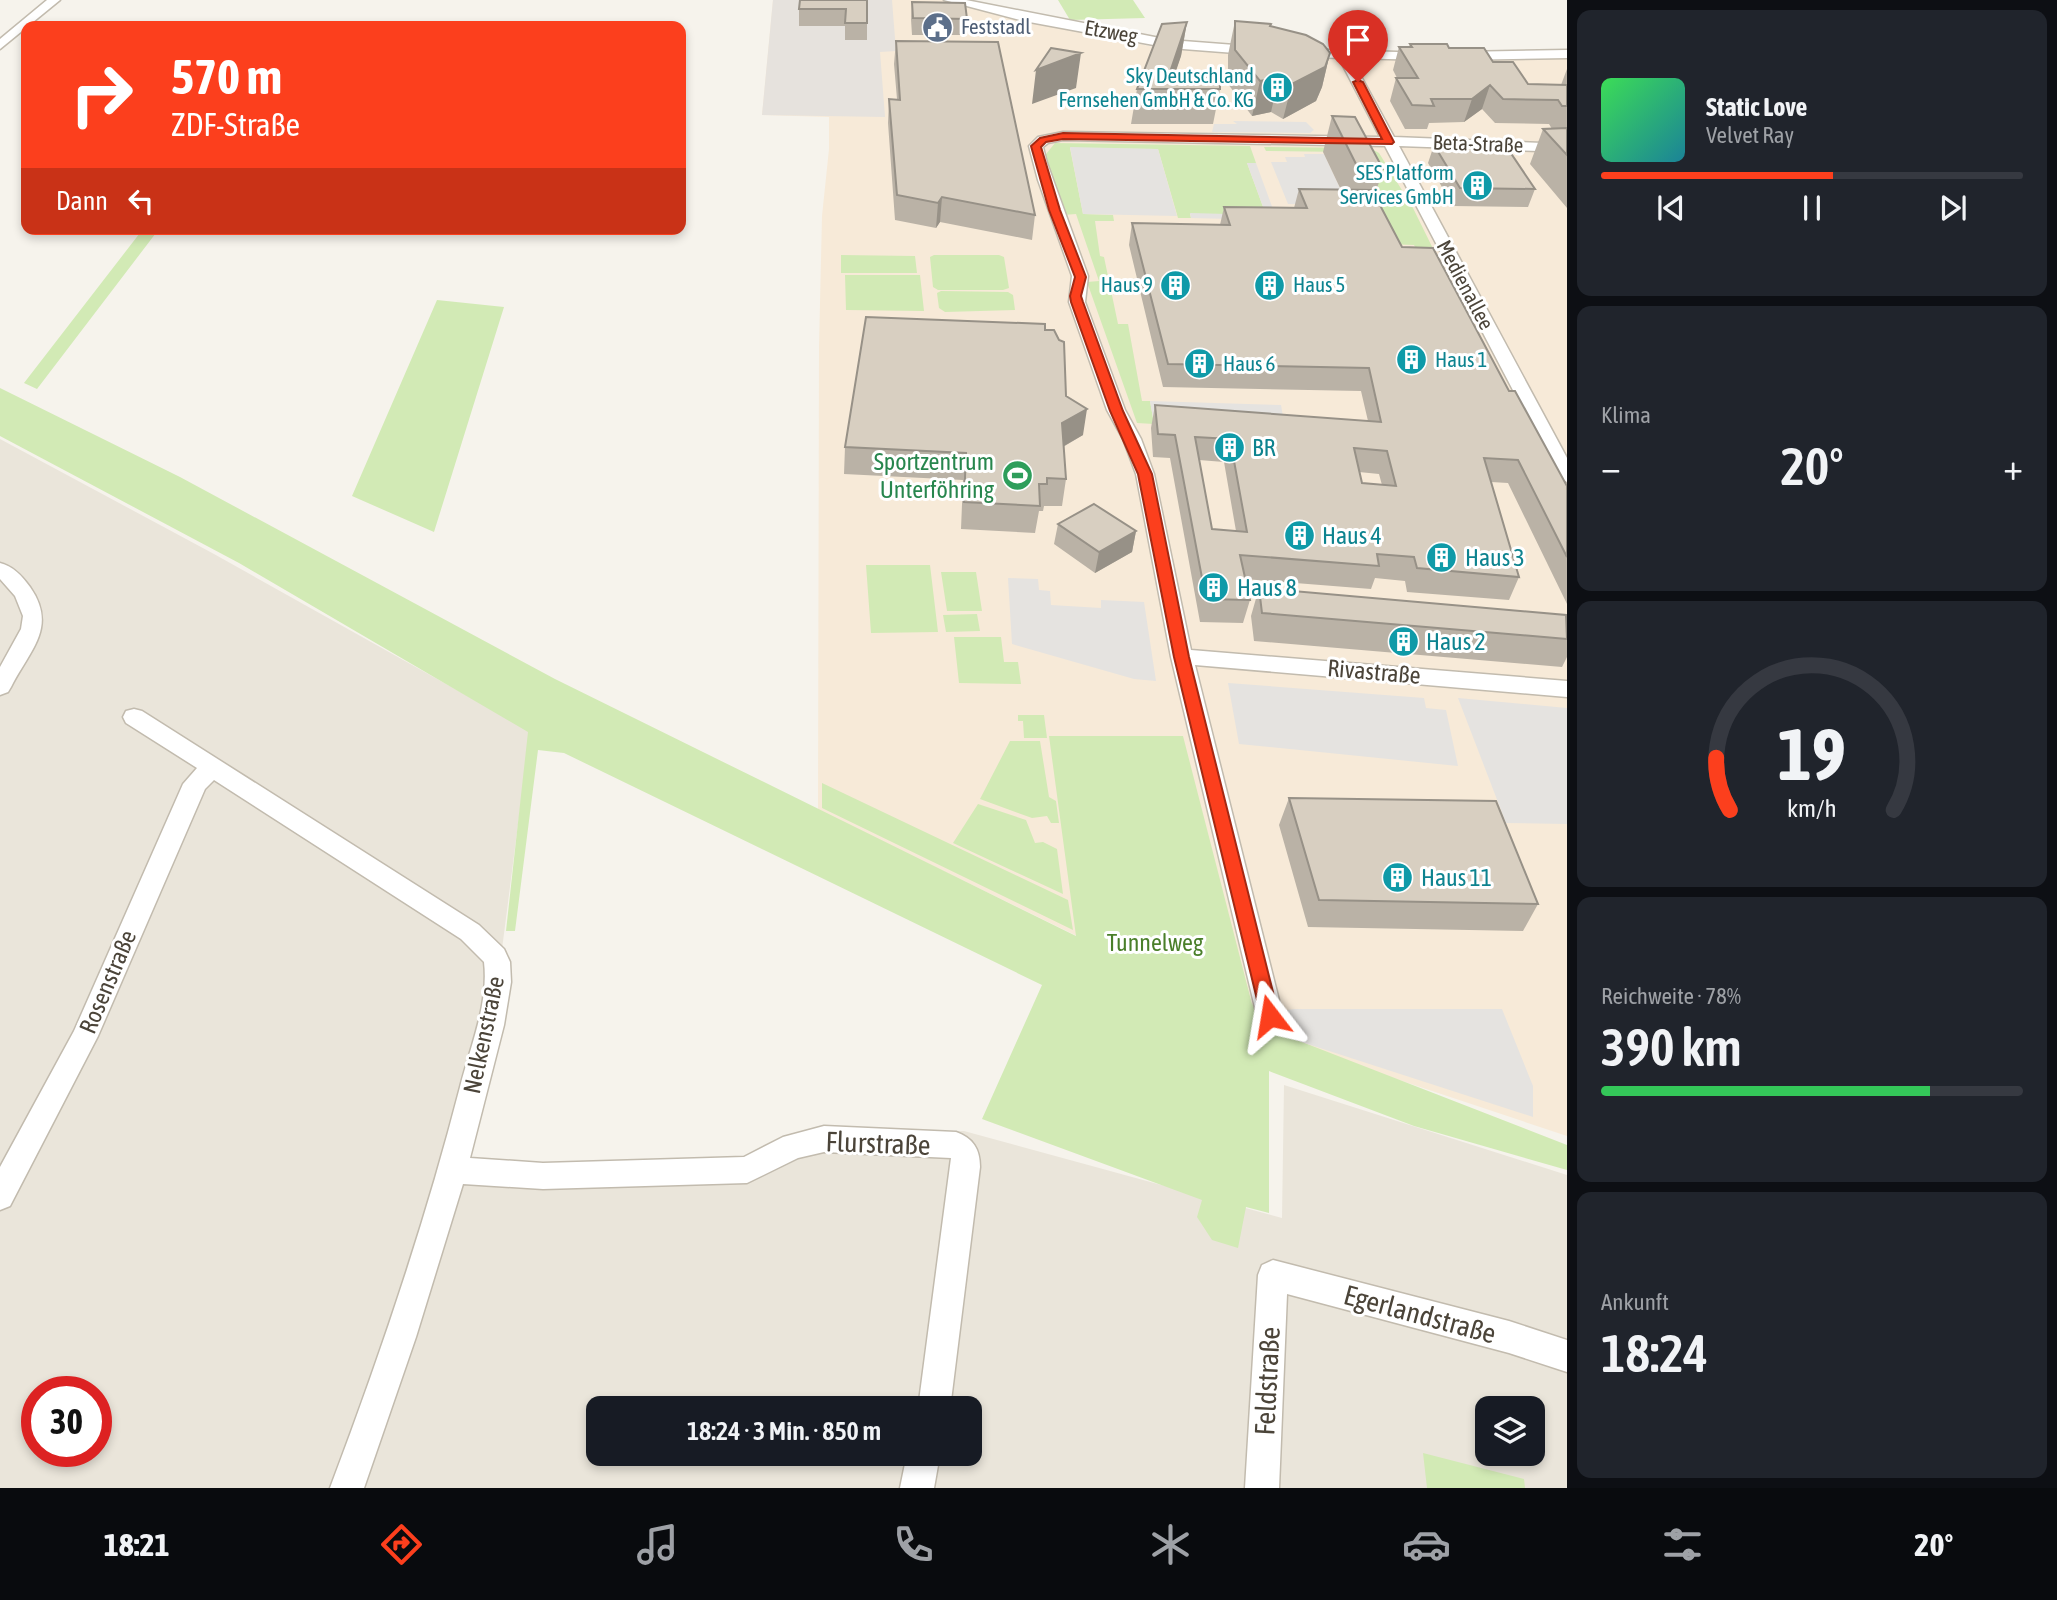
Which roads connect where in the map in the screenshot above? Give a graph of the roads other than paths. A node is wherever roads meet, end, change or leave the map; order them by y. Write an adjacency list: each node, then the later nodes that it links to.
1 (54, 0): 3 (street)
2 (950, 0): 7 (street, Etzweg)
3 (29, 21)
4 (21, 28): 5 (street)
5 (0, 45)
6 (1567, 54): 7 (street, Etzweg)
7 (1344, 56): 8 (street, Medienallee)
8 (1389, 142): 9 (street, Beta-Straße); 10 (street, Medienallee); 13 (street, Beta-Straße)
9 (1567, 148)
10 (1559, 446): 11 (street, Medienallee)
11 (1567, 476)
12 (0, 569): 14 (street)
13 (1182, 657): 15 (street, Rivastraße); 18 (street)
14 (0, 687)
15 (1567, 689)
16 (134, 716): 17 (street, Nelkenstraße)
17 (212, 768): 19 (street, Nelkenstraße); 20 (street, Rosenstraße)
18 (1270, 1016)
19 (453, 1170): 23 (street, Flurstraße); 25 (street, Nelkenstraße)
20 (0, 1196)
21 (1273, 1275): 22 (street, Egerlandstraße); 27 (street, Feldstraße)
22 (1567, 1356)
23 (936, 1396)
24 (921, 1466): 26 (street)
25 (347, 1488)
26 (916, 1488)
27 (1262, 1488)

